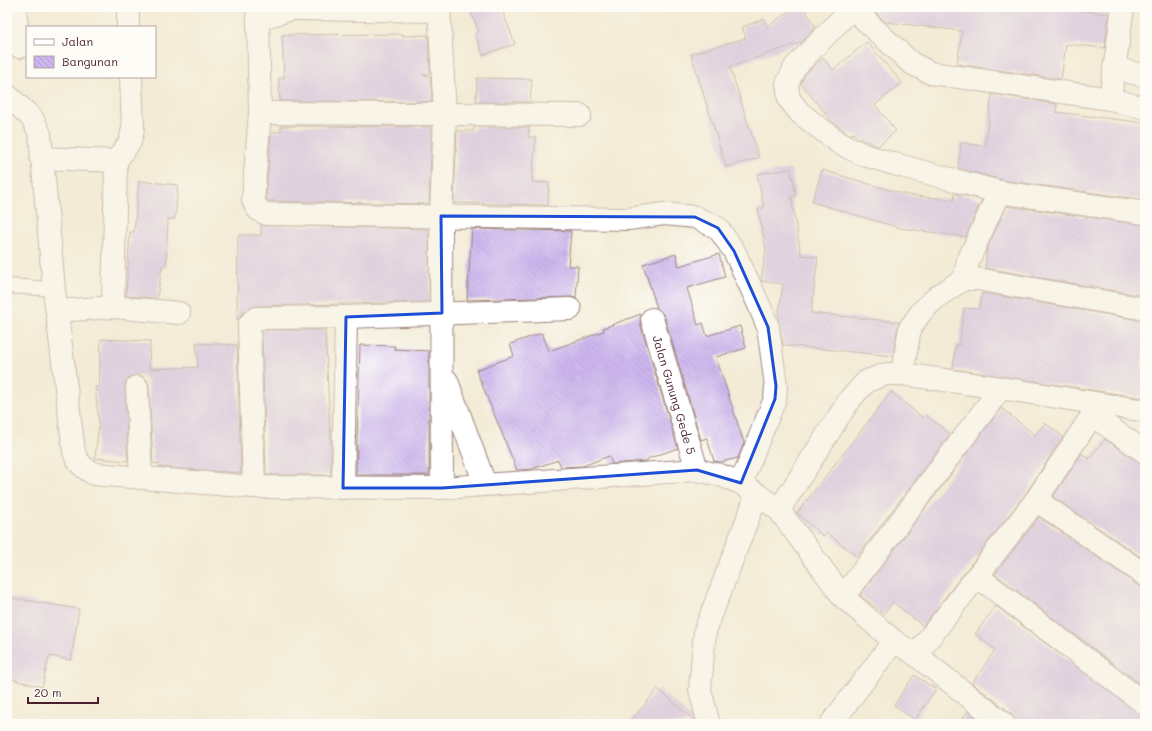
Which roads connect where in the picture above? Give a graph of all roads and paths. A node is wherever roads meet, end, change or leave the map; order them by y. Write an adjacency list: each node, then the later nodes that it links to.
1 (15, 7): 9 (street)
2 (128, 7): 8 (street)
3 (852, 7): 14 (street); 21 (street)
4 (1123, 7): 10 (street)
5 (298, 8): 6 (street); 7 (street)
6 (439, 9): 18 (street)
7 (258, 13): 16 (street)
8 (128, 26)
9 (19, 47)
10 (1114, 68): 11 (street); 14 (street)
11 (1145, 76)
12 (131, 78): 20 (street)
13 (7, 95): 19 (street)
14 (1110, 99): 15 (street)
15 (1145, 108)
16 (260, 113): 18 (street); 23 (street)
17 (580, 115): 18 (street)
18 (445, 116): 23 (street)
19 (41, 158): 20 (street); 26 (street)
20 (116, 161): 27 (street)
21 (999, 192): 22 (street); 24 (street)
22 (1145, 213)
23 (440, 216): 32 (street); 48 (street)
24 (964, 279): 29 (street); 36 (street)
25 (7, 286): 26 (lane)
26 (54, 289): 30 (street)
27 (113, 307): 30 (street); 31 (street)
28 (570, 309): 32 (street)
29 (1145, 309)
30 (58, 311): 43 (street)
31 (179, 313)
32 (442, 313): 33 (street); 35 (street)
33 (346, 317): 45 (street); 46 (street)
34 (652, 319): 42 (street, Jalan Gunung Gede 5)
35 (442, 367): 44 (street); 47 (street)
36 (902, 374): 38 (street); 50 (street)
37 (137, 387): 43 (street)
38 (1001, 388): 39 (street); 53 (street)
39 (1096, 410): 40 (street); 41 (street); 49 (street)
40 (1145, 411)
41 (1145, 452)
42 (697, 470): 44 (street); 48 (street)
43 (141, 478): 45 (street)
44 (484, 484): 47 (street)
45 (254, 487): 46 (street)
46 (343, 488): 47 (street)
47 (442, 488)
48 (749, 489): 50 (street); 57 (street)
49 (1036, 500): 51 (street); 52 (street)
50 (778, 510): 53 (street)
51 (977, 576): 55 (street); 56 (street)
52 (1145, 576)
53 (844, 597): 54 (street)
54 (894, 641): 55 (street); 58 (street)
55 (916, 655): 59 (street)
56 (1145, 704)
57 (709, 724)
58 (831, 724)
59 (1004, 724)

